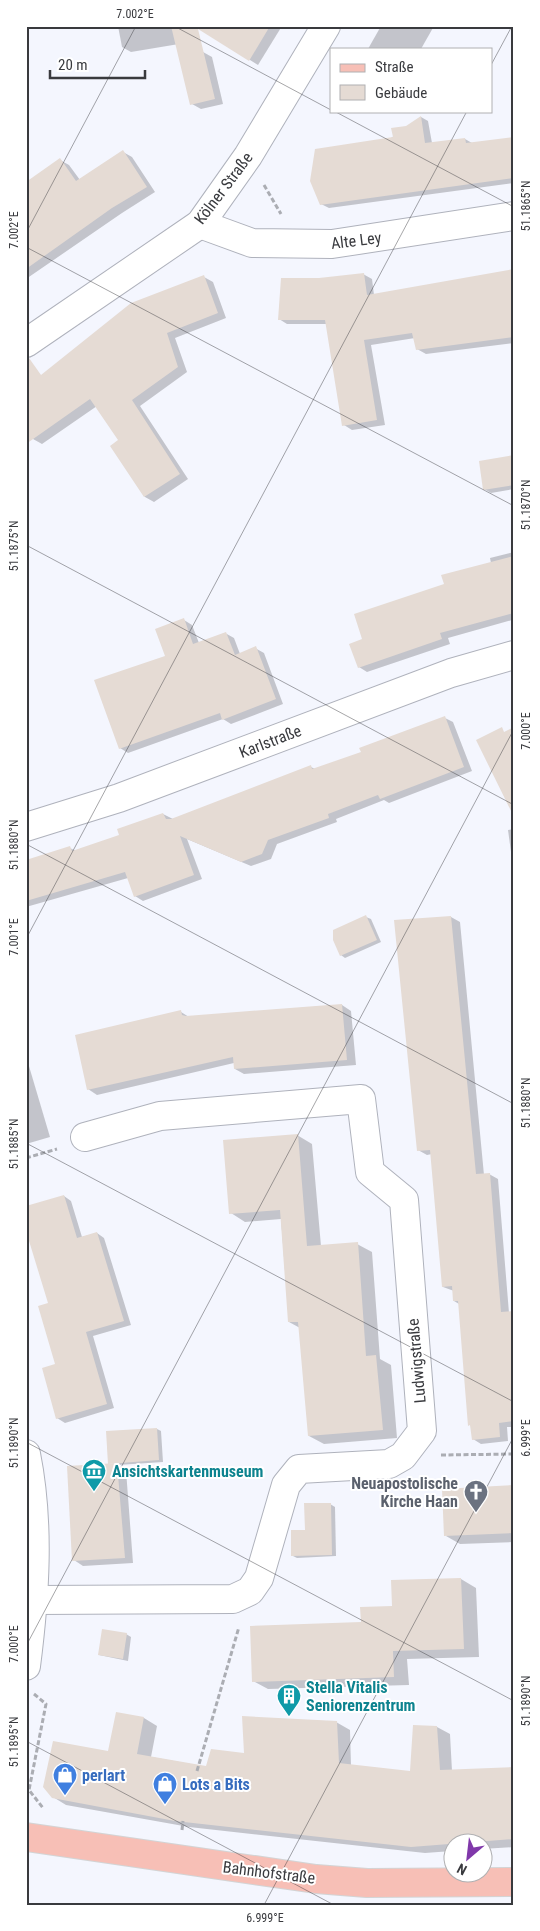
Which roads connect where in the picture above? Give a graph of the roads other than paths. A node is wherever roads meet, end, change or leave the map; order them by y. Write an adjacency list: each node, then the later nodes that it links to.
1 (326, 26): 3 (street, Kölner Straße)
2 (514, 216): 3 (street, Alte Ley)
3 (200, 224): 4 (street, Kölner Straße)
4 (26, 343)
5 (514, 656): 6 (street, Karlstraße)
6 (26, 827)
7 (85, 1137): 9 (street, Ludwigstraße)
8 (26, 1454): 9 (street)
9 (35, 1600): 10 (street)
10 (26, 1666)
11 (38, 1839): 12 (main road, Bahnhofstraße)
12 (514, 1882)

